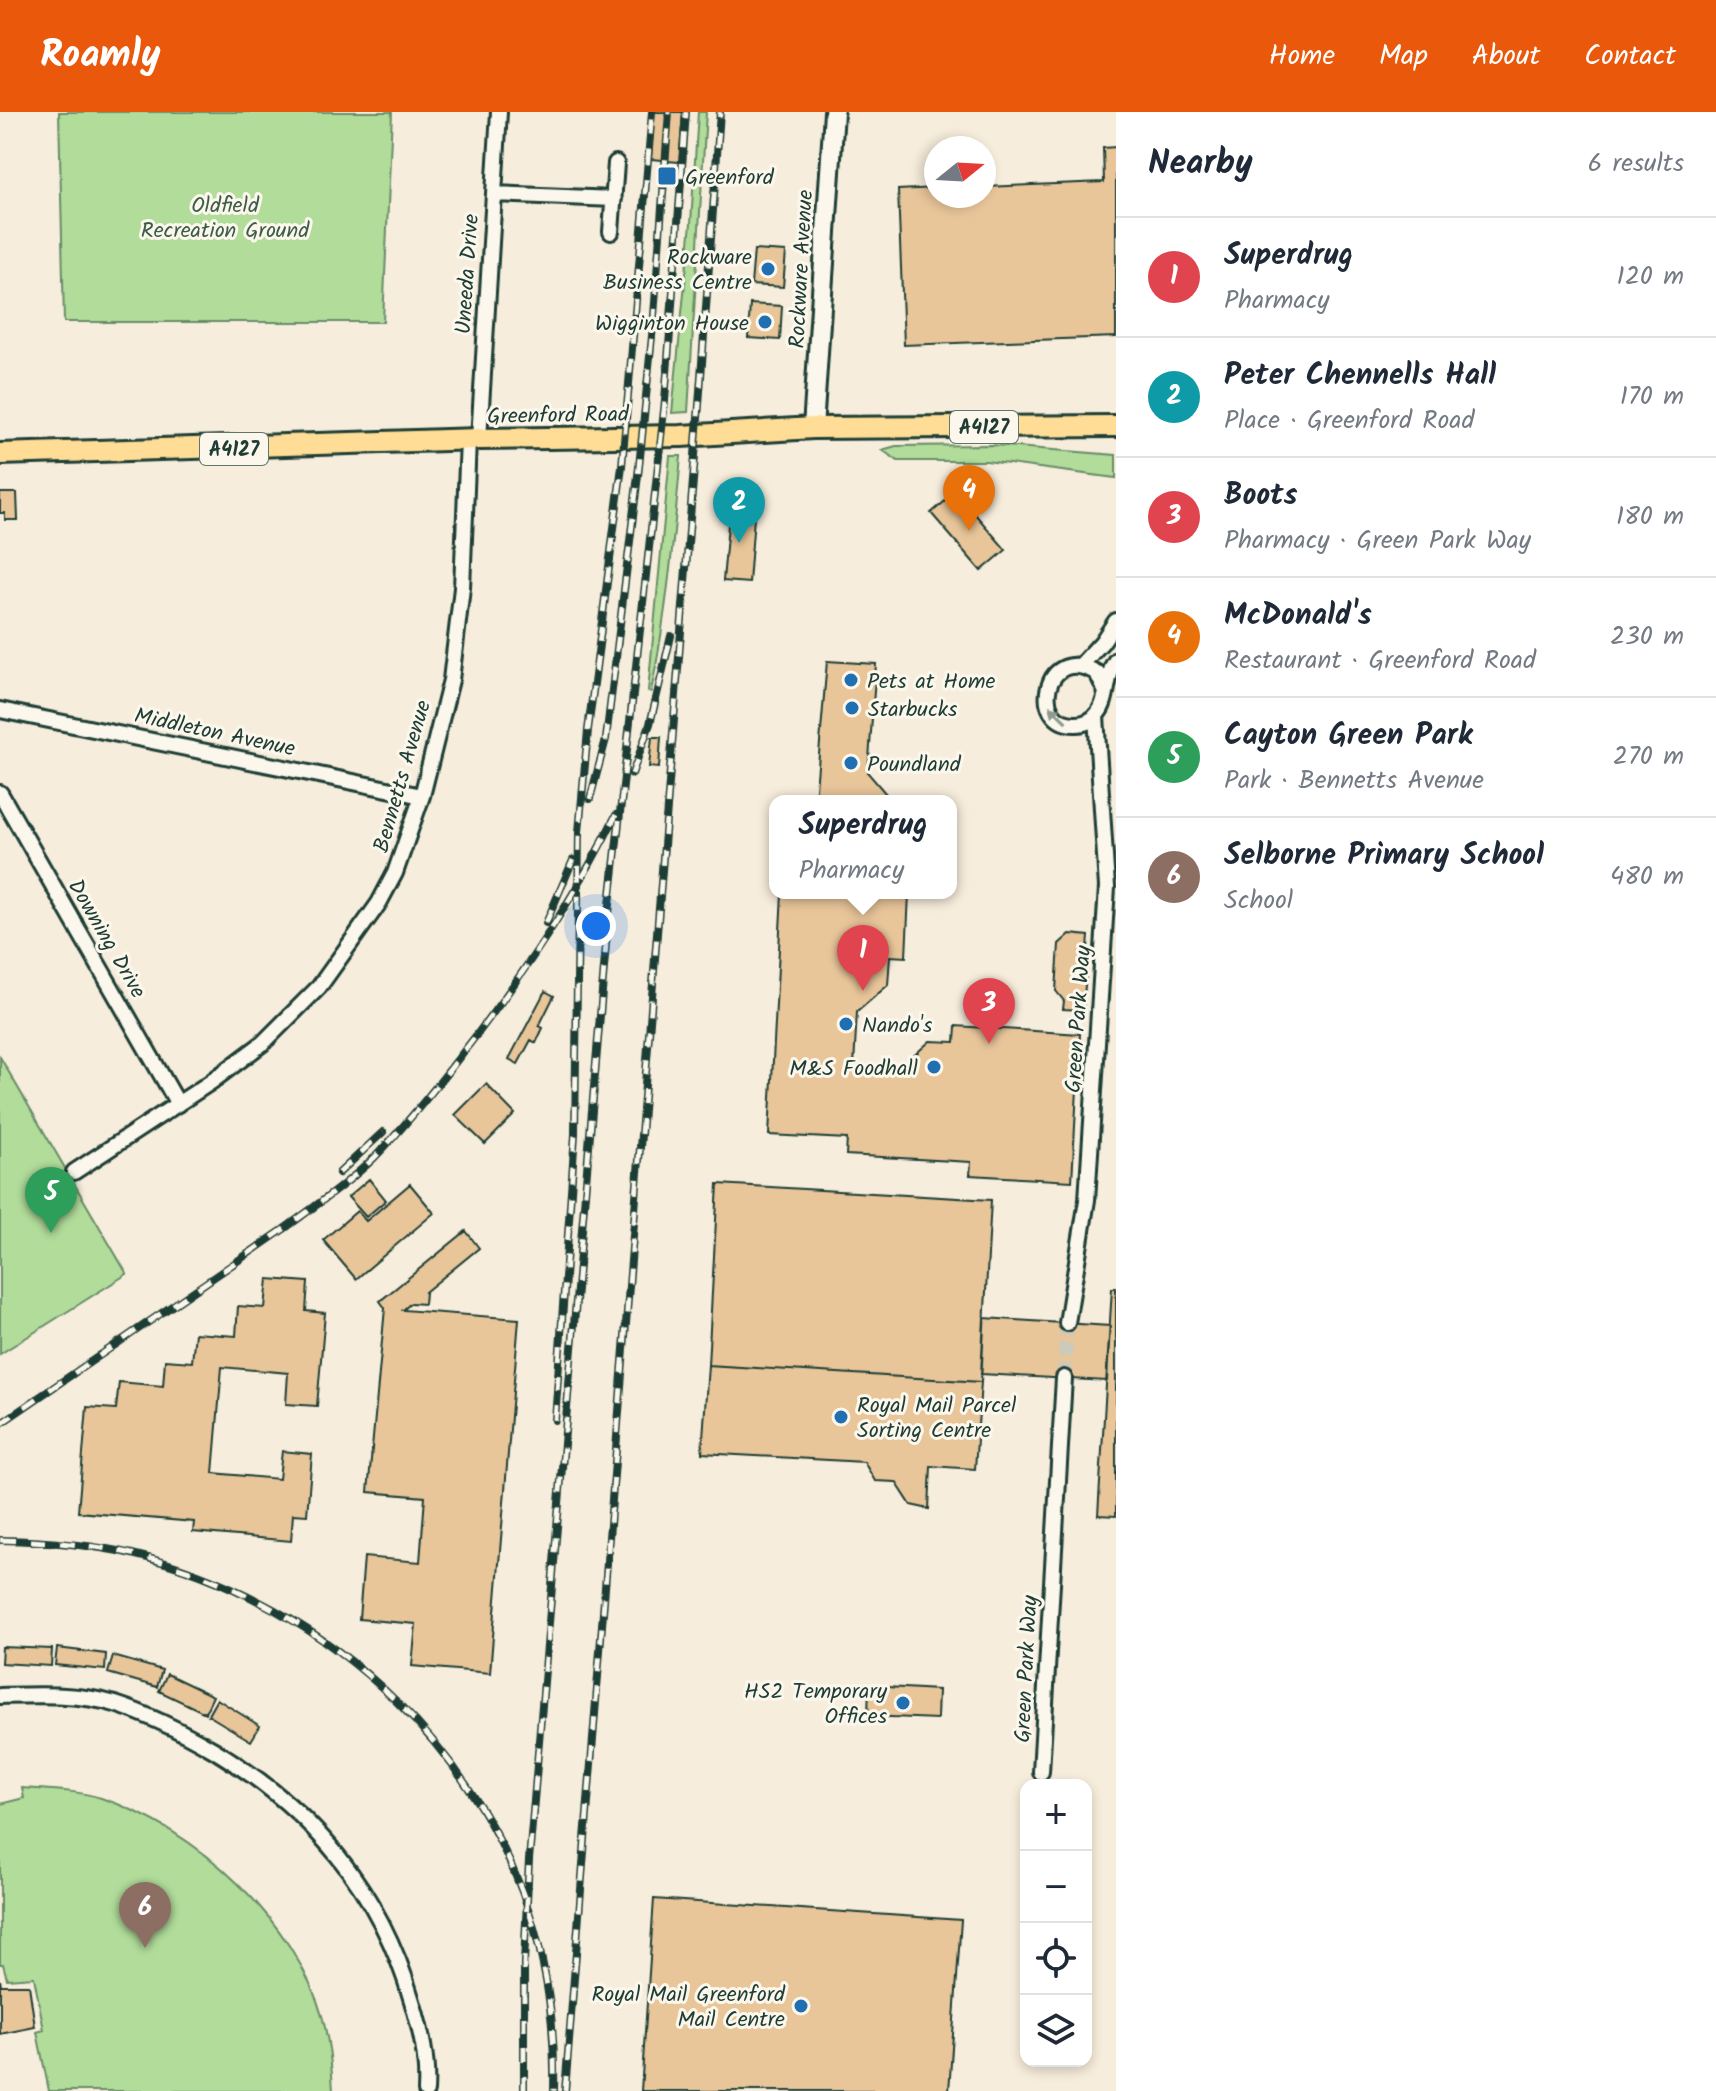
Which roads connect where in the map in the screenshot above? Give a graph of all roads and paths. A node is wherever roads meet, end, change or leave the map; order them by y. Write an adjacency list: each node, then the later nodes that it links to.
1 (499, 112): 4 (street, Uneeda Drive)
2 (834, 112): 8 (street, Rockware Avenue)
3 (616, 163): 5 (street)
4 (494, 194): 5 (street); 9 (street, Uneeda Drive)
5 (614, 199): 6 (street)
6 (611, 232)
7 (1116, 426): 8 (main road, Greenford Road / A4127)
8 (813, 428): 9 (main road, Greenford Road / A4127)
9 (473, 440): 10 (main road, Greenford Road / A4127); 18 (street, Bennetts Avenue)
10 (0, 454)
11 (1116, 621): 13 (street)
12 (1116, 660): 14 (street, Green Park Way)
13 (1080, 666): 14 (street); 16 (street, one-way to 13)
14 (1105, 690): 16 (street, Green Park Way)
15 (0, 710): 18 (street, Middleton Avenue)
16 (1096, 716): 21 (street, Green Park Way)
17 (0, 793): 19 (street, Downing Drive)
18 (422, 796): 19 (street, Bennetts Avenue)
19 (178, 1104): 20 (street, Bennetts Avenue)
20 (74, 1172)
21 (1067, 1323)
22 (1064, 1378): 24 (street, Green Park Way)
23 (0, 1696): 25 (street)
24 (1041, 1772)
25 (426, 2091)

